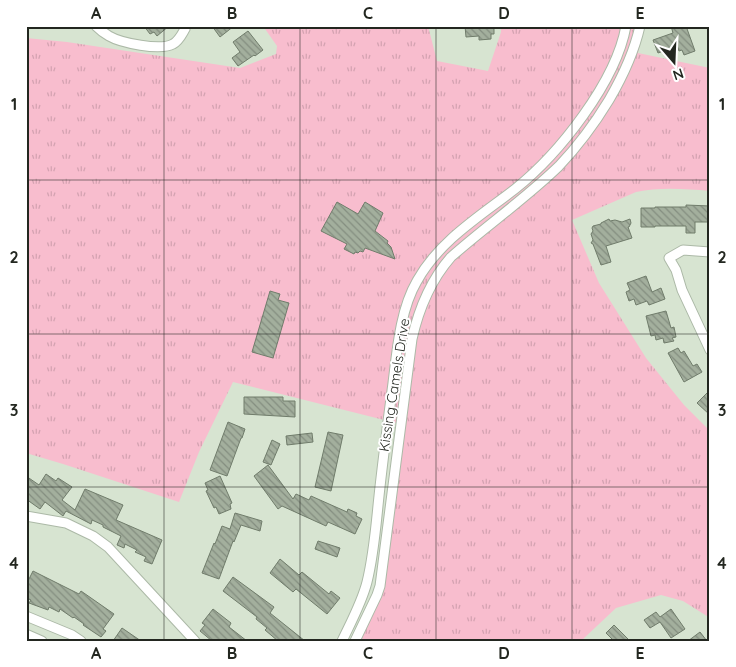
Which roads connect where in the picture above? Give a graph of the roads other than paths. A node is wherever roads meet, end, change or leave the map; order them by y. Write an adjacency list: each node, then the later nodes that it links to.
1 (96, 26): 2 (street)
2 (183, 26)
3 (626, 26): 13 (street, Kissing Camels Drive)
4 (640, 26): 14 (street, Kissing Camels Drive)
5 (710, 252): 6 (street)
6 (710, 350)
7 (26, 516): 12 (street)
8 (26, 616): 11 (street)
9 (26, 634): 10 (street)
10 (42, 641)
11 (81, 641)
12 (194, 641)
13 (342, 641)
14 (356, 641)

